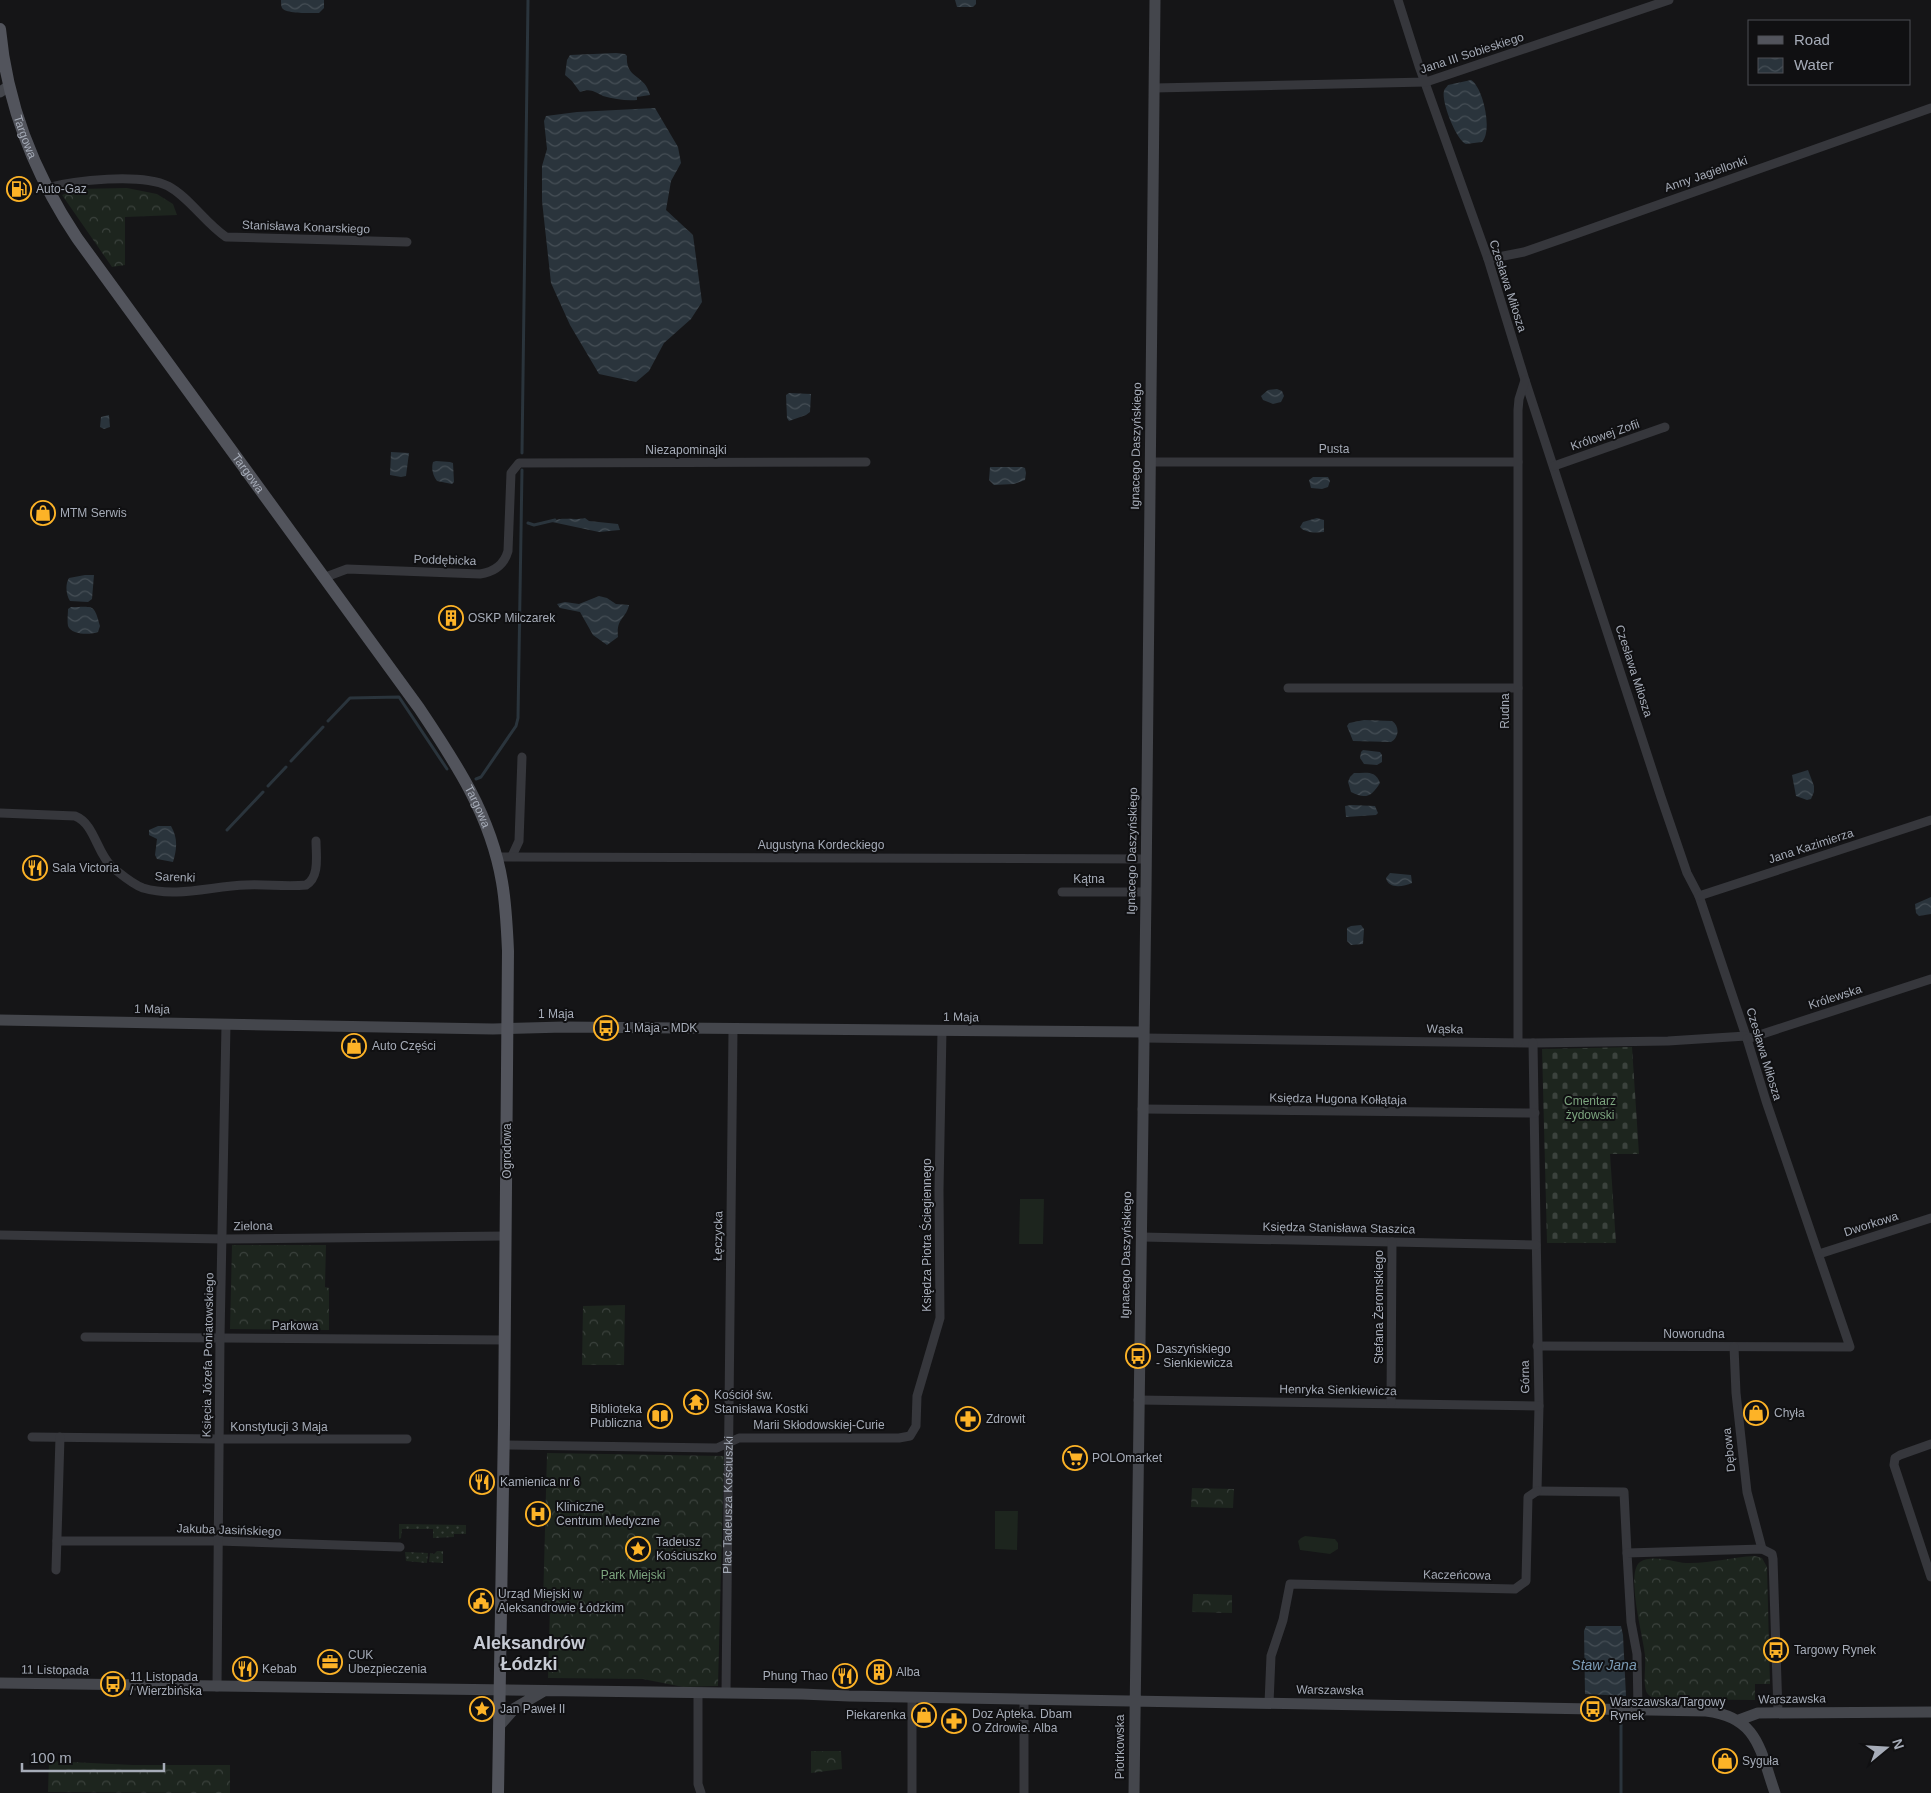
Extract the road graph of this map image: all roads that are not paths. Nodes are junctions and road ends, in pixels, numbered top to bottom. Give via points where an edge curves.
1 (1155, 0) edge
2 (1398, 0) edge
3 (1670, 0) edge
4 (0, 29) edge
5 (1426, 82) junction
6 (1154, 88) junction
7 (4, 89) edge
8 (1931, 108) edge
9 (46, 188) junction
10 (407, 242) dead end
11 (1488, 259) junction
12 (1525, 380) junction
13 (1665, 427) dead end
14 (866, 462) dead end
15 (1150, 462) junction
16 (1518, 462) junction
17 (1554, 466) junction
18 (510, 473) joint
19 (323, 578) junction
20 (1288, 688) dead end
21 (1518, 688) junction
22 (522, 757) dead end
23 (0, 813) edge
24 (1931, 820) edge
25 (316, 841) dead end
26 (512, 856) junction
27 (496, 857) junction
28 (1146, 859) junction
29 (1062, 892) dead end
30 (1146, 892) junction
31 (1699, 896) junction
32 (1931, 979) edge
33 (0, 1020) edge
34 (226, 1024) junction
35 (508, 1029) junction
36 (733, 1029) junction
37 (942, 1030) junction
38 (1143, 1035) junction
39 (1747, 1038) junction
40 (1518, 1042) junction
41 (1533, 1043) junction
42 (1142, 1109) junction
43 (1535, 1113) junction
44 (1931, 1218) edge
45 (0, 1235) edge
46 (506, 1236) junction
47 (1141, 1237) junction
48 (222, 1239) junction
49 (1392, 1242) junction
50 (1536, 1245) junction
51 (1819, 1254) junction
52 (85, 1337) dead end
53 (220, 1338) junction
54 (505, 1340) junction
55 (1537, 1346) junction
56 (1734, 1347) junction
57 (1850, 1347) joint
58 (1138, 1400) junction
59 (1391, 1403) junction
60 (1538, 1406) junction
61 (910, 1436) joint
62 (32, 1437) dead end
63 (60, 1437) junction
64 (406, 1439) dead end
65 (220, 1440) junction
66 (728, 1443) junction
67 (1931, 1444) edge
68 (504, 1446) junction
69 (1537, 1491) junction
70 (57, 1541) junction
71 (218, 1541) junction
72 (400, 1547) dead end
73 (1762, 1549) junction
74 (1627, 1553) junction
75 (56, 1570) dead end
76 (1931, 1577) edge
77 (0, 1683) edge
78 (217, 1687) junction
79 (500, 1690) junction
80 (545, 1690) junction
81 (698, 1693) junction
82 (726, 1693) junction
83 (912, 1697) junction
84 (1024, 1699) junction
85 (1134, 1701) junction
86 (1269, 1703) junction
87 (1638, 1710) junction
88 (1778, 1712) junction
89 (1931, 1712) edge
90 (1739, 1720) junction
91 (499, 1726) junction
92 (498, 1793) edge
93 (701, 1793) edge
94 (912, 1793) edge
95 (1024, 1793) edge
96 (1134, 1793) edge
97 (1775, 1793) edge

1 - 6 street, Ignacego Daszyńskiego
2 - 5 street, Czesława Miłosza
3 - 5 street, Jana III Sobieskiego
4 - 7 main road, Targowa
5 - 6 street, Jana III Sobieskiego
5 - 11 street, Czesława Miłosza
6 - 15 street, Ignacego Daszyńskiego
7 - 9 main road, Targowa
8 - 11 street, Anny Jagiellonki via 1573,236 1524,252
9 - 10 street, Stanisława Konarskiego via 82,181 151,180 169,186 212,228 226,236
9 - 19 main road, Targowa via 77,238
11 - 12 street, Czesława Miłosza
12 - 16 street, Rudna via 1518,410
12 - 17 street, Czesława Miłosza
13 - 17 street, Królowej Zofii
14 - 18 street, Niezapominajki via 530,462 516,465
15 - 16 street, Pusta
15 - 28 street, Ignacego Daszyńskiego
16 - 21 street, Rudna
17 - 31 street, Czesława Miłosza via 1661,797
18 - 19 street, Poddębicka via 508,551 498,568 480,574 347,569
19 - 27 main road, Targowa via 451,756 478,805
20 - 21 street
21 - 40 street, Rudna
22 - 26 street via 519,841
23 - 25 street, Sarenki via 81,818 103,856 117,871 143,888 165,890 306,885 313,880 315,873
24 - 31 street, Jana Kazimierza
26 - 27 street, Augustyna Kordeckiego
26 - 28 street, Augustyna Kordeckiego
27 - 35 main road, Ogrodowa via 506,923
28 - 30 street, Ignacego Daszyńskiego
29 - 30 street, Kątna
30 - 38 street, Ignacego Daszyńskiego
31 - 39 street, Czesława Miłosza
32 - 39 street, Królewska
33 - 34 street, 1 Maja
34 - 35 street, 1 Maja
34 - 48 street, Księcia Józefa Poniatowskiego
35 - 36 street, 1 Maja
35 - 46 main road, Ogrodowa
36 - 37 street, 1 Maja
36 - 66 street, Łęczycka
37 - 38 street, 1 Maja
37 - 61 street, Księdza Piotra Ściegiennego via 940,1318 917,1396 916,1426
38 - 40 street, Wąska
38 - 42 street, Ignacego Daszyńskiego
39 - 41 street, Wąska
39 - 51 street, Czesława Miłosza
40 - 41 street, Wąska
41 - 43 street
42 - 43 street, Księdza Hugona Kołłątaja
42 - 47 street, Ignacego Daszyńskiego
43 - 50 street, Górna
44 - 51 street, Dworkowa
45 - 48 street, Zielona
46 - 48 street, Zielona
46 - 54 main road, Ogrodowa
47 - 49 street, Księdza Stanisława Staszica
47 - 58 street, Ignacego Daszyńskiego
48 - 53 street, Księcia Józefa Poniatowskiego
49 - 50 street, Księdza Stanisława Staszica
49 - 59 street, Stefana Żeromskiego
50 - 55 street, Górna
51 - 57 street, Czesława Miłosza
52 - 53 street, Parkowa
53 - 54 street, Parkowa
53 - 65 street, Księcia Józefa Poniatowskiego
54 - 68 main road, Ogrodowa
55 - 56 street, Noworudna
55 - 60 street, Górna
56 - 57 street, Noworudna
56 - 73 street, Dębowa via 1747,1492
58 - 59 street, Henryka Sienkiewicza
58 - 85 street, Ignacego Daszyńskiego
59 - 60 street, Henryka Sienkiewicza
60 - 69 street, Górna
61 - 66 street, Marii Skłodowskiej-Curie via 740,1438
62 - 63 street, Konstytucji 3 Maja
63 - 65 street, Konstytucji 3 Maja
63 - 70 street
64 - 65 street, Konstytucji 3 Maja
65 - 71 street, Księcia Józefa Poniatowskiego
66 - 68 street, Plac Tadeusza Kościuszki via 717,1448 696,1449
66 - 82 street, Plac Tadeusza Kościuszki
67 - 76 street via 1900,1455 1895,1458 1894,1465
68 - 79 main road
69 - 74 street via 1624,1492
69 - 86 street, Kaczeńcowa via 1528,1498 1528,1574 1526,1581 1515,1589 1290,1584 1284,1620 1271,1656
70 - 71 street, Jakuba Jasińskiego
70 - 75 street
71 - 72 street, Jakuba Jasińskiego
71 - 78 street, Księcia Józefa Poniatowskiego
73 - 74 street
73 - 88 street via 1772,1554 1773,1559
74 - 87 street
77 - 78 street, 11 Listopada
78 - 79 street, 11 Listopada
79 - 80 street
79 - 91 main road
80 - 81 street
80 - 91 street via 515,1708
81 - 82 street
81 - 93 street via 698,1784
82 - 83 street, Warszawska
83 - 84 street, Warszawska
83 - 94 street
84 - 85 street, Warszawska
84 - 95 street
85 - 86 street, Warszawska
85 - 96 street, Piotrkowska
86 - 87 street, Warszawska
87 - 90 street, Warszawska via 1706,1711
88 - 89 street, Warszawska
88 - 90 street, Warszawska via 1758,1713
90 - 97 street via 1755,1740
91 - 92 main road

